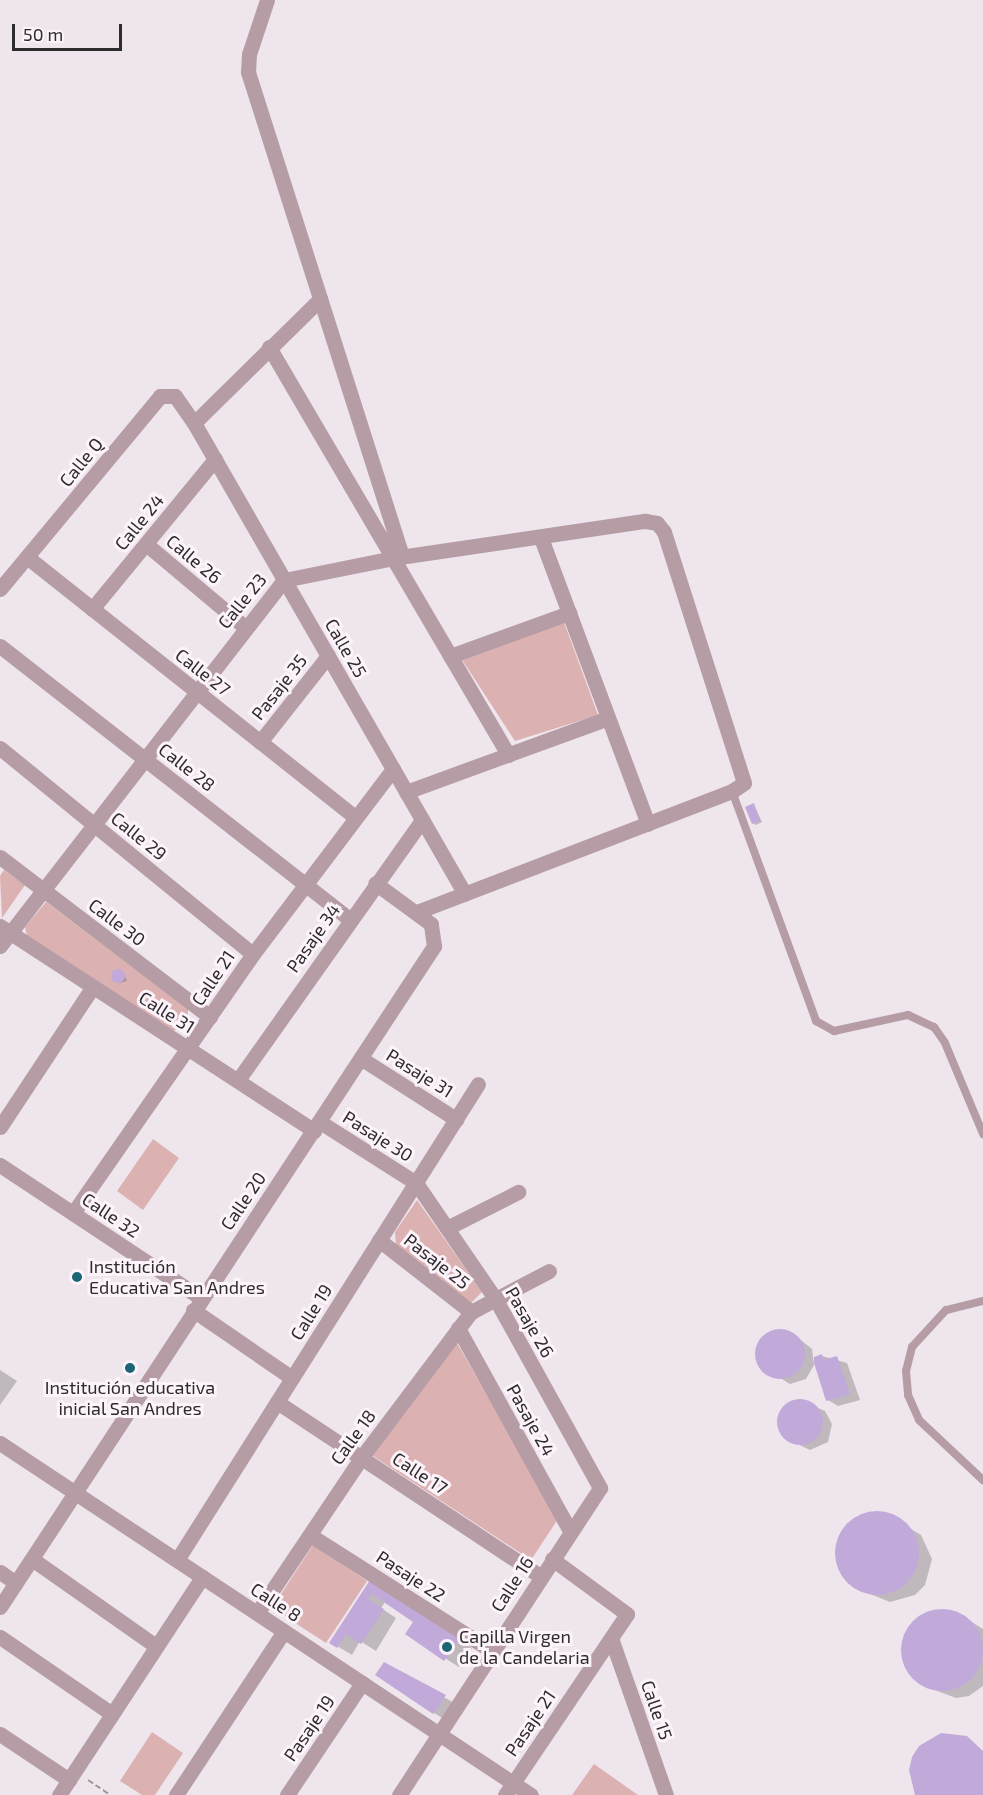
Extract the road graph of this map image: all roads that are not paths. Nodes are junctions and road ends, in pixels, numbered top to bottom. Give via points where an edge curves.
1 (267, 0) edge
2 (320, 299) junction
3 (269, 347) junction
4 (194, 423) junction
5 (215, 459) junction
6 (541, 538) junction
7 (146, 544) junction
8 (397, 557) junction
9 (27, 558) junction
10 (284, 580) junction
11 (0, 589) edge
12 (92, 609) junction
13 (570, 614) junction
14 (245, 627) junction
15 (0, 646) edge
16 (328, 656) junction
17 (450, 656) junction
18 (196, 691) junction
19 (608, 718) junction
20 (260, 742) junction
21 (0, 748) edge
22 (508, 755) junction
23 (144, 758) junction
24 (393, 769) junction
25 (732, 791) junction
26 (406, 792) junction
27 (355, 817) junction
28 (422, 820) junction
29 (92, 823) junction
30 (648, 824) junction
31 (0, 857) edge
32 (375, 883) junction
33 (305, 884) junction
34 (41, 888) junction
35 (465, 894) junction
36 (417, 912) junction
37 (350, 919) junction
38 (5, 929) edge
39 (0, 946) edge
40 (253, 954) junction
41 (92, 988) junction
42 (210, 1017) junction
43 (190, 1049) junction
44 (362, 1059) junction
45 (238, 1080) junction
46 (478, 1084) dead end
47 (456, 1119) junction
48 (0, 1127) edge
49 (317, 1127) junction
50 (983, 1134) edge
51 (0, 1165) edge
52 (416, 1183) junction
53 (518, 1192) dead end
54 (73, 1214) junction
55 (447, 1228) junction
56 (379, 1240) junction
57 (549, 1271) dead end
58 (496, 1300) junction
59 (983, 1301) edge
60 (197, 1304) junction
61 (471, 1312) junction
62 (458, 1328) junction
63 (292, 1378) junction
64 (277, 1402) junction
65 (0, 1443) edge
66 (361, 1458) junction
67 (983, 1480) edge
68 (600, 1488) joint
69 (75, 1493) junction
70 (570, 1531) junction
71 (310, 1534) junction
72 (552, 1558) junction
73 (32, 1559) junction
74 (177, 1560) junction
75 (0, 1572) edge
76 (202, 1576) junction
77 (540, 1576) junction
78 (16, 1583) junction
79 (0, 1607) edge
80 (257, 1613) junction
81 (284, 1631) junction
82 (0, 1637) edge
83 (611, 1638) junction
84 (156, 1646) junction
85 (492, 1651) junction
86 (362, 1683) junction
87 (112, 1714) junction
88 (439, 1733) junction
89 (0, 1734) edge
90 (72, 1775) junction
91 (509, 1789) edge
92 (59, 1795) edge
93 (176, 1795) edge
94 (287, 1795) edge
95 (399, 1795) edge
96 (531, 1795) edge
97 (666, 1795) edge

1 - 2 street via 249,54 248,72
2 - 3 street
2 - 8 street
3 - 4 street
3 - 8 street
4 - 5 street, Calle 25
4 - 9 street, Calle Q via 175,396 160,396
5 - 7 street, Calle 24
5 - 10 street, Calle 25
6 - 8 street, Calle 23
6 - 13 street
6 - 25 street, Calle 23 via 657,523 664,532 742,768 744,783
7 - 12 street, Calle 24
7 - 14 street, Calle 26
8 - 10 street, Calle 23
8 - 17 street
9 - 11 street, Calle Q
9 - 12 street, Calle 27
10 - 14 street, Calle 23
10 - 16 street, Calle 25
12 - 18 street, Calle 27
13 - 17 street
13 - 19 street
14 - 18 street, Calle 23
15 - 23 street, Calle 28
16 - 20 street, Pasaje 35
16 - 24 street, Calle 25
17 - 22 street
18 - 20 street, Calle 27
18 - 23 street, Calle 23
19 - 22 street
19 - 30 street
20 - 27 street, Calle 27
21 - 29 street, Calle 29
22 - 26 street
23 - 29 street, Calle 23
23 - 33 street, Calle 28
24 - 26 street, Calle 25
24 - 27 street, Calle 21
25 - 30 street
25 - 50 lane via 816,1021 834,1031 908,1015 934,1027 945,1042
26 - 28 street, Calle 25
27 - 33 street, Calle 21
28 - 32 street, Pasaje 34
28 - 35 street, Calle 25
29 - 34 street, Calle 23
29 - 40 street, Calle 29
30 - 35 street
31 - 34 street, Calle 30
32 - 36 street
32 - 37 street, Pasaje 34
33 - 37 street, Calle 28
33 - 40 street, Calle 21
34 - 38 street, Calle 23
34 - 42 street, Calle 30
35 - 36 street
36 - 44 street, Calle 20 via 431,924 434,946
37 - 45 street, Pasaje 34
38 - 39 street, Calle 23
38 - 41 street, Calle 31
40 - 42 street, Calle 21
41 - 43 street, Calle 31
41 - 48 street
42 - 43 street, Calle 21
43 - 45 street, Calle 31
43 - 54 street, Calle 21
44 - 47 street, Pasaje 31
44 - 49 street, Calle 20
45 - 49 street, Calle 31
46 - 47 street, Calle 19
47 - 52 street, Calle 19
49 - 52 street, Pasaje 30
49 - 60 street, Calle 20
51 - 54 street, Calle 32
52 - 55 street, Pasaje 26
52 - 56 street, Calle 19
53 - 55 street
54 - 60 street, Calle 32
55 - 58 street, Pasaje 26
56 - 61 street, Pasaje 25
56 - 63 street, Calle 19
57 - 58 street, Calle 18
58 - 61 street, Calle 18
58 - 68 street, Pasaje 26
59 - 67 lane via 939,1315 912,1347 906,1371 908,1395 919,1420
60 - 63 street, Calle 32
60 - 69 street, Calle 20
61 - 62 street, Calle 18
62 - 66 street, Calle 18
62 - 70 street, Pasaje 24
63 - 64 street, Calle 19
64 - 66 street, Calle 17
64 - 74 street, Calle 19
65 - 69 street, Calle 8
66 - 71 street, Calle 18
66 - 77 street, Calle 17
68 - 70 street, Calle 16
69 - 73 street, Calle 20
69 - 74 street, Calle 8
70 - 72 street, Calle 16
71 - 80 street, Calle 18
71 - 85 street, Pasaje 22
72 - 77 street, Calle 16
72 - 83 street, Pasaje 21 via 627,1614
73 - 78 street, Calle 20
73 - 84 street
74 - 76 street, Calle 8
75 - 78 street
76 - 80 street, Calle 8
76 - 84 street
77 - 85 street, Calle 16
78 - 79 street, Calle 20
80 - 81 street, Calle 8
81 - 86 street, Calle 8
81 - 93 street
82 - 87 street
83 - 91 street, Pasaje 21
83 - 97 street, Calle 15
84 - 87 street
85 - 88 street, Calle 16
86 - 88 street, Calle 8
86 - 94 street, Pasaje 19
87 - 90 street
88 - 91 street, Calle 8
88 - 95 street, Calle 16
89 - 90 street
90 - 92 street
91 - 96 street, Calle 8

